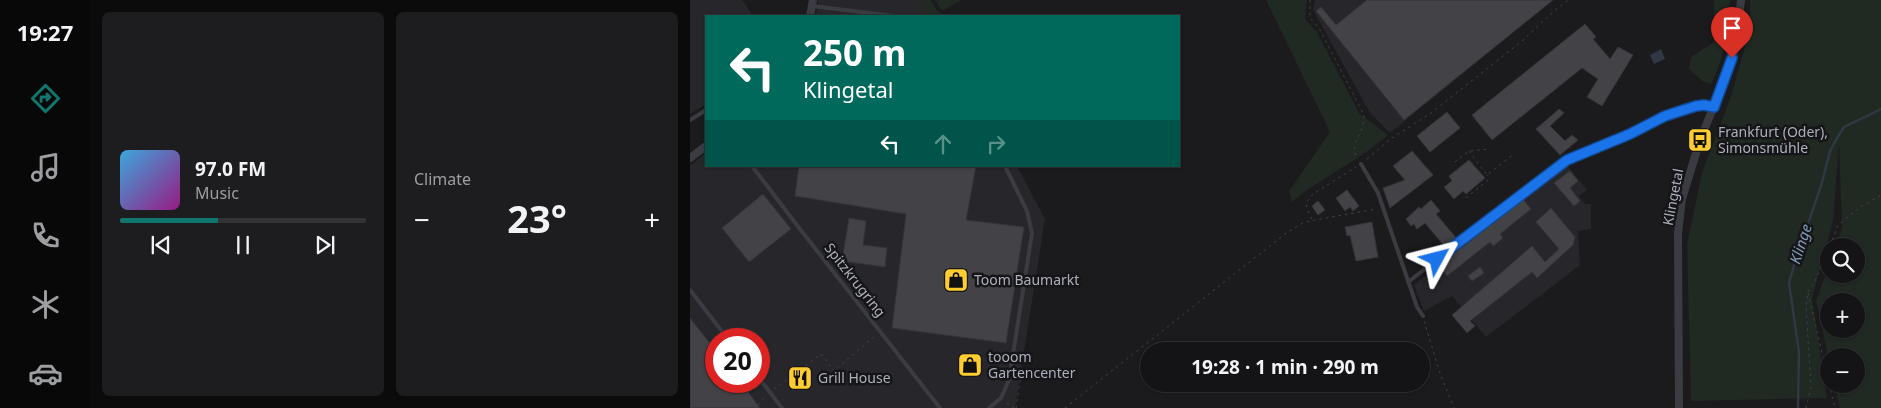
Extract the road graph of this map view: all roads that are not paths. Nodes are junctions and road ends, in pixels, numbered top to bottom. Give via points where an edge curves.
1 (1741, 0) edge
2 (812, 3) edge
3 (888, 15) edge
4 (1714, 107) junction
5 (705, 111) edge
6 (690, 120) edge
7 (705, 147) edge
8 (690, 158) edge
9 (1361, 164) road end
10 (753, 167) edge
11 (1005, 167) edge
12 (1408, 282) junction
13 (690, 290) edge
14 (1422, 316) road end
15 (720, 328) edge
16 (770, 392) edge
17 (782, 408) edge
18 (940, 408) edge
19 (989, 408) edge
20 (1679, 408) edge

1 - 4 street, Klingetal via 1736,45
2 - 3 lane
4 - 12 lane via 1696,106 1665,116 1567,160
4 - 20 street, Klingetal via 1682,199 1679,225
5 - 6 lane
7 - 8 street
9 - 12 lane via 1378,193
10 - 18 lane, Spitzkrugring
11 - 19 lane via 1026,211 1032,233 1009,380 1001,398
12 - 14 lane
13 - 15 lane
16 - 17 lane

